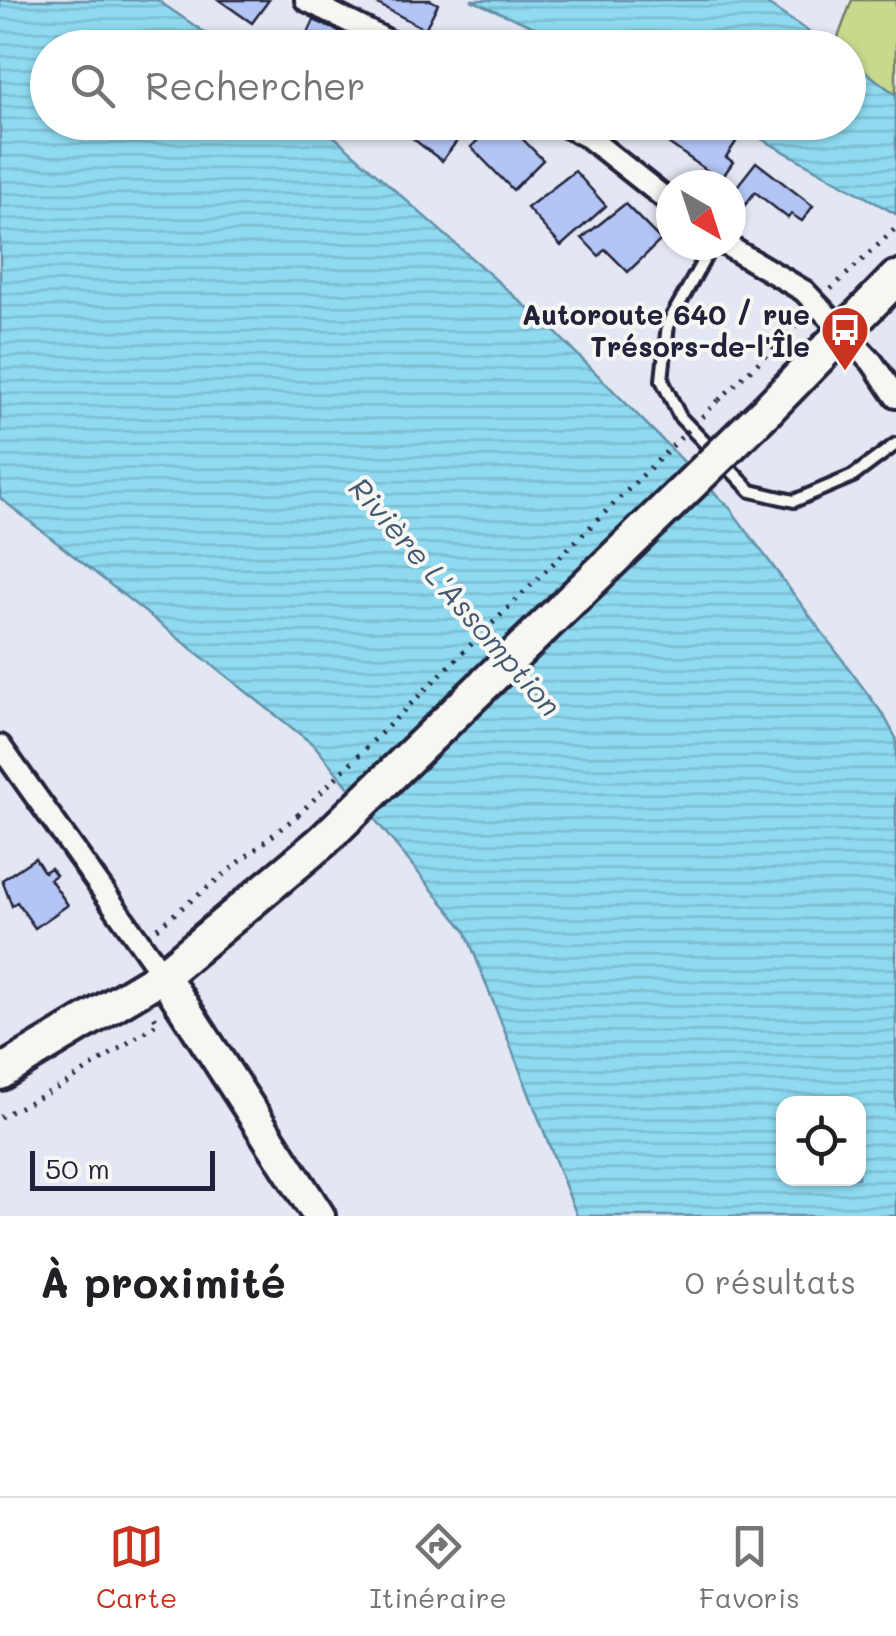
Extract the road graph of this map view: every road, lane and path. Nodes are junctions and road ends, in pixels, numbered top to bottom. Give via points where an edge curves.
1 (306, 0) edge
2 (366, 30) edge
3 (592, 140) edge
4 (656, 192) edge
5 (896, 228) edge
6 (746, 257) edge
7 (704, 260) edge
8 (896, 278) edge
9 (832, 288) dead end
10 (796, 326) dead end
11 (841, 332) junction
12 (896, 396) edge
13 (896, 444) edge
14 (0, 746) edge
15 (160, 928) dead end
16 (163, 974) junction
17 (158, 1023) dead end
18 (0, 1073) edge
19 (0, 1117) edge
20 (318, 1216) edge

1 - 2 street
3 - 4 street
5 - 9 path
6 - 11 street via 804,291
7 - 13 lane via 668,324 662,380 680,418 751,490 794,502 852,476
8 - 11 main road
10 - 15 path, bridge via 298,815
11 - 12 street
11 - 16 main road, bridge via 323,841
14 - 16 street
16 - 18 main road
16 - 20 street
17 - 19 path via 67,1084

